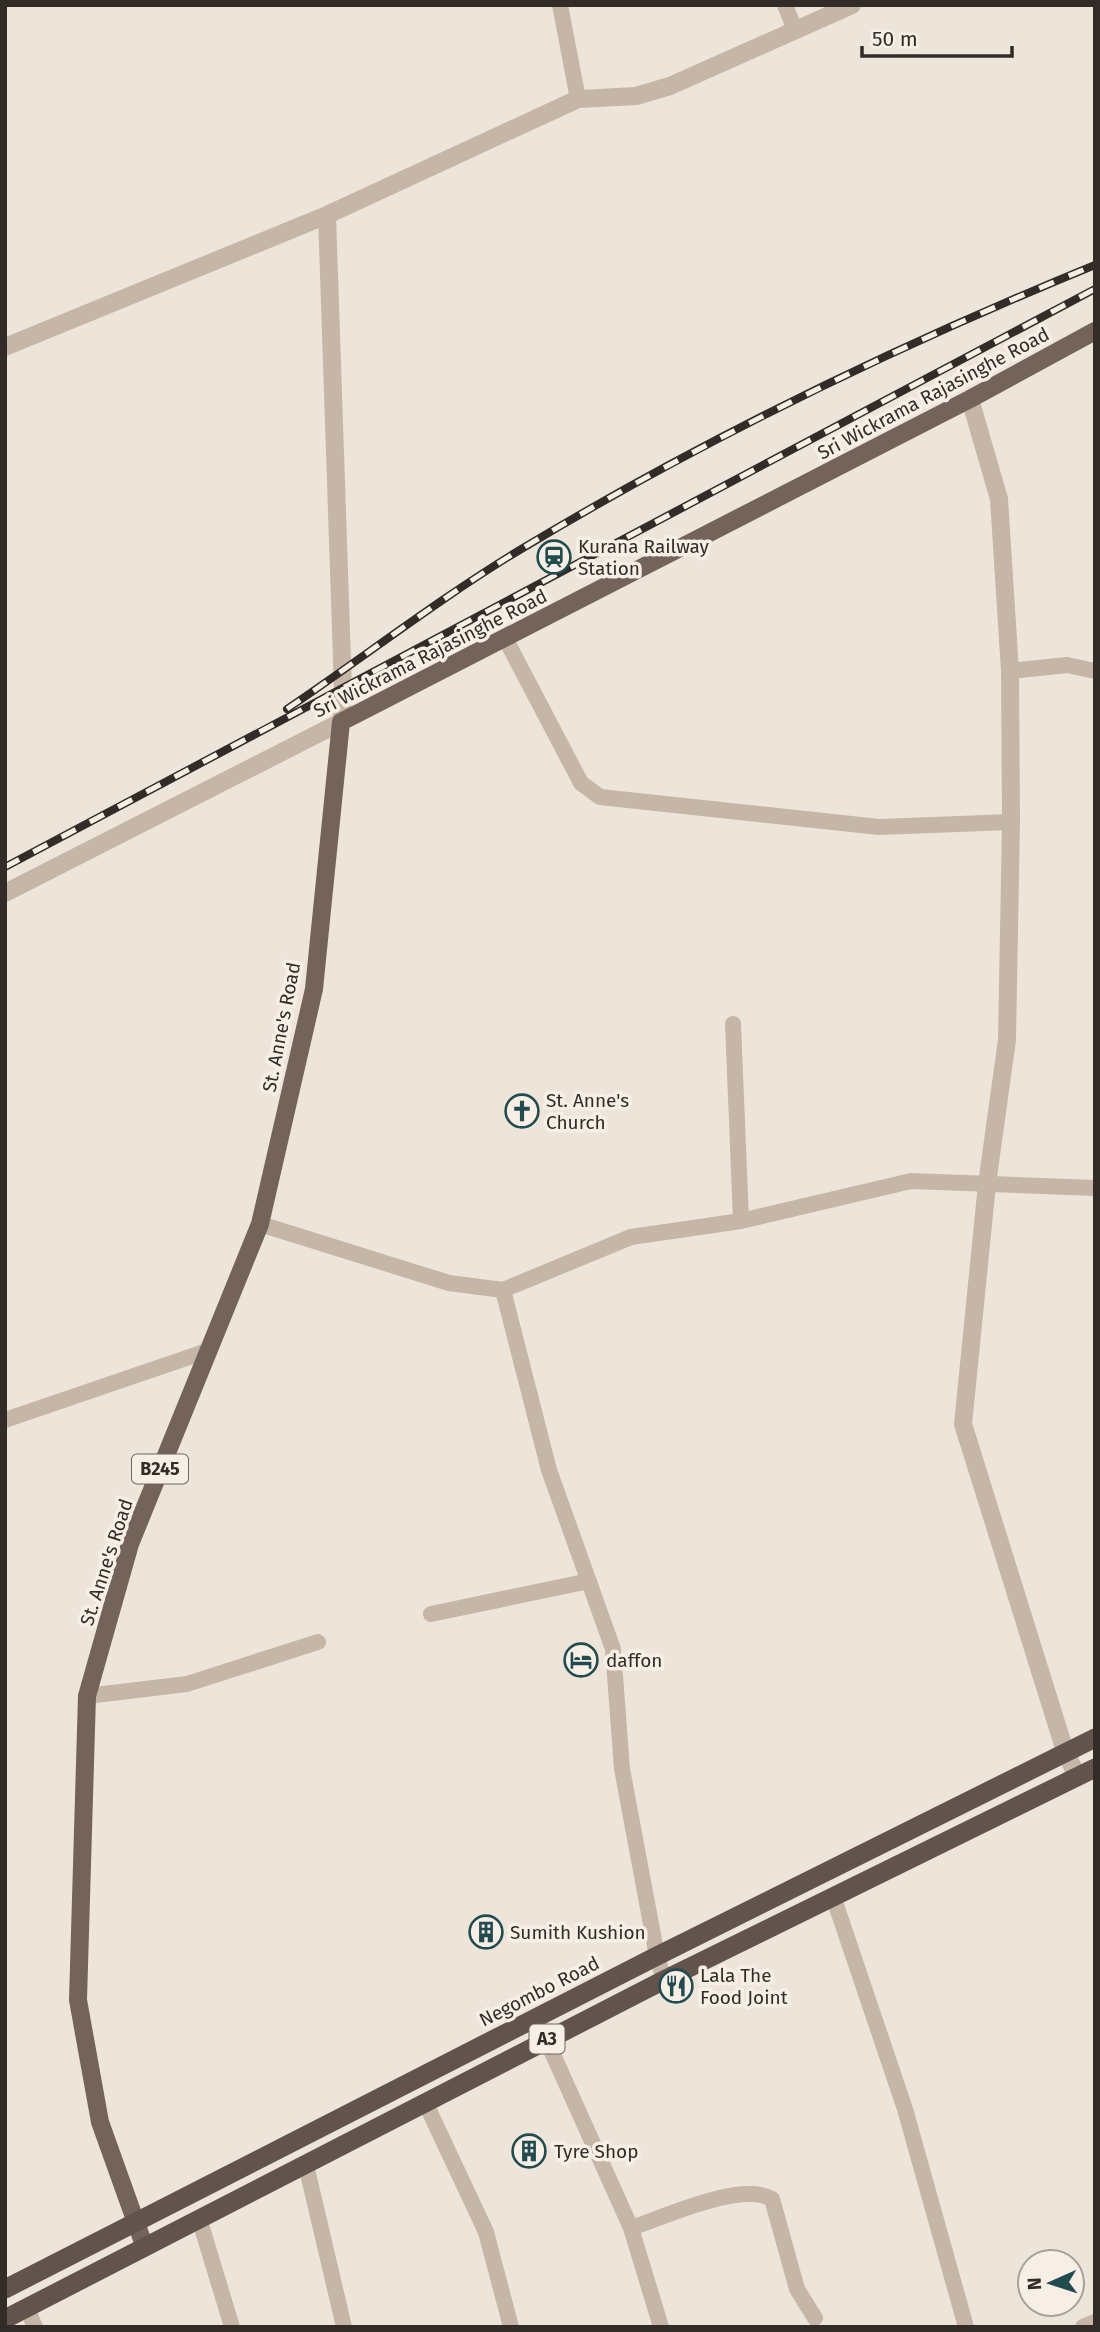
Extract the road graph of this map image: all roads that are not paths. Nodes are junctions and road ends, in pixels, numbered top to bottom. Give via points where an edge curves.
1 (560, 5) edge
2 (785, 5) edge
3 (852, 5) edge
4 (794, 30) junction
5 (578, 99) junction
6 (327, 215) junction
7 (1095, 331) edge
8 (5, 347) edge
9 (970, 398) junction
10 (505, 638) junction
11 (1010, 671) junction
12 (1095, 671) edge
13 (341, 722) junction
14 (1011, 822) junction
15 (5, 893) edge
16 (733, 1024) dead end
17 (987, 1184) junction
18 (1095, 1188) edge
19 (741, 1221) junction
20 (260, 1224) junction
21 (503, 1290) junction
22 (207, 1351) junction
23 (5, 1420) edge
24 (589, 1581) junction
25 (432, 1614) dead end
26 (318, 1642) dead end
27 (87, 1696) junction
28 (1095, 1738) edge
29 (1065, 1751) junction
30 (1086, 1772) edge
31 (833, 1896) junction
32 (657, 1956) junction
33 (664, 1980) junction
34 (546, 2039) junction
35 (425, 2102) junction
36 (306, 2165) junction
37 (199, 2218) junction
38 (135, 2223) junction
39 (631, 2228) junction
40 (144, 2245) junction
41 (5, 2289) edge
42 (27, 2308) junction
43 (815, 2318) dead end
44 (5, 2319) edge
45 (1095, 2322) edge
46 (35, 2327) edge
47 (232, 2327) edge
48 (344, 2327) edge
49 (510, 2327) edge
50 (661, 2327) edge
51 (966, 2327) edge
52 (1083, 2327) edge

1 - 5 street
2 - 4 street
3 - 4 street
4 - 5 street via 670,86 636,96
5 - 6 street
6 - 8 street
6 - 13 street via 344,690
7 - 9 main road, Sri Wickrama Rajasinghe Road
9 - 10 main road, Sri Wickrama Rajasinghe Road
9 - 11 street via 999,499
10 - 13 main road, Sri Wickrama Rajasinghe Road
10 - 14 street via 581,783 600,797 879,827
11 - 12 street via 1067,665
11 - 14 street
13 - 15 street, Sri Wickrama Rajasinghe Road
13 - 20 main road, St. Anne's Road / B245 via 314,989
14 - 17 street via 1007,1040
16 - 19 street
17 - 18 street
17 - 19 street via 911,1181
17 - 29 street via 963,1424
19 - 21 street via 631,1237
20 - 21 street via 449,1283
20 - 22 main road, St. Anne's Road / B245
21 - 24 street via 549,1470
22 - 23 street
22 - 27 main road, St. Anne's Road / B245 via 130,1544
24 - 25 street
24 - 32 street via 613,1649 622,1769
26 - 27 street via 187,1684
27 - 38 main road, St. Anne's Road / B245 via 78,2000 100,2122
28 - 29 highway, Negombo Road / A3
29 - 30 street
29 - 32 highway, Negombo Road / A3
30 - 31 highway, A3
31 - 33 highway, A3
31 - 51 street via 905,2109
32 - 33 street
32 - 38 highway, Negombo Road / A3
33 - 34 highway, A3
34 - 35 highway, A3
34 - 39 street
35 - 36 highway, A3
35 - 49 street via 486,2232
36 - 37 highway, A3
36 - 48 street
37 - 40 highway, A3
37 - 47 street
38 - 40 main road, St. Anne's Road
38 - 41 highway, Negombo Road / A3
39 - 43 street via 730,2196 763,2194 772,2199 797,2289
39 - 50 street
40 - 42 highway, A3
42 - 44 highway, A3
42 - 46 street
45 - 52 street

